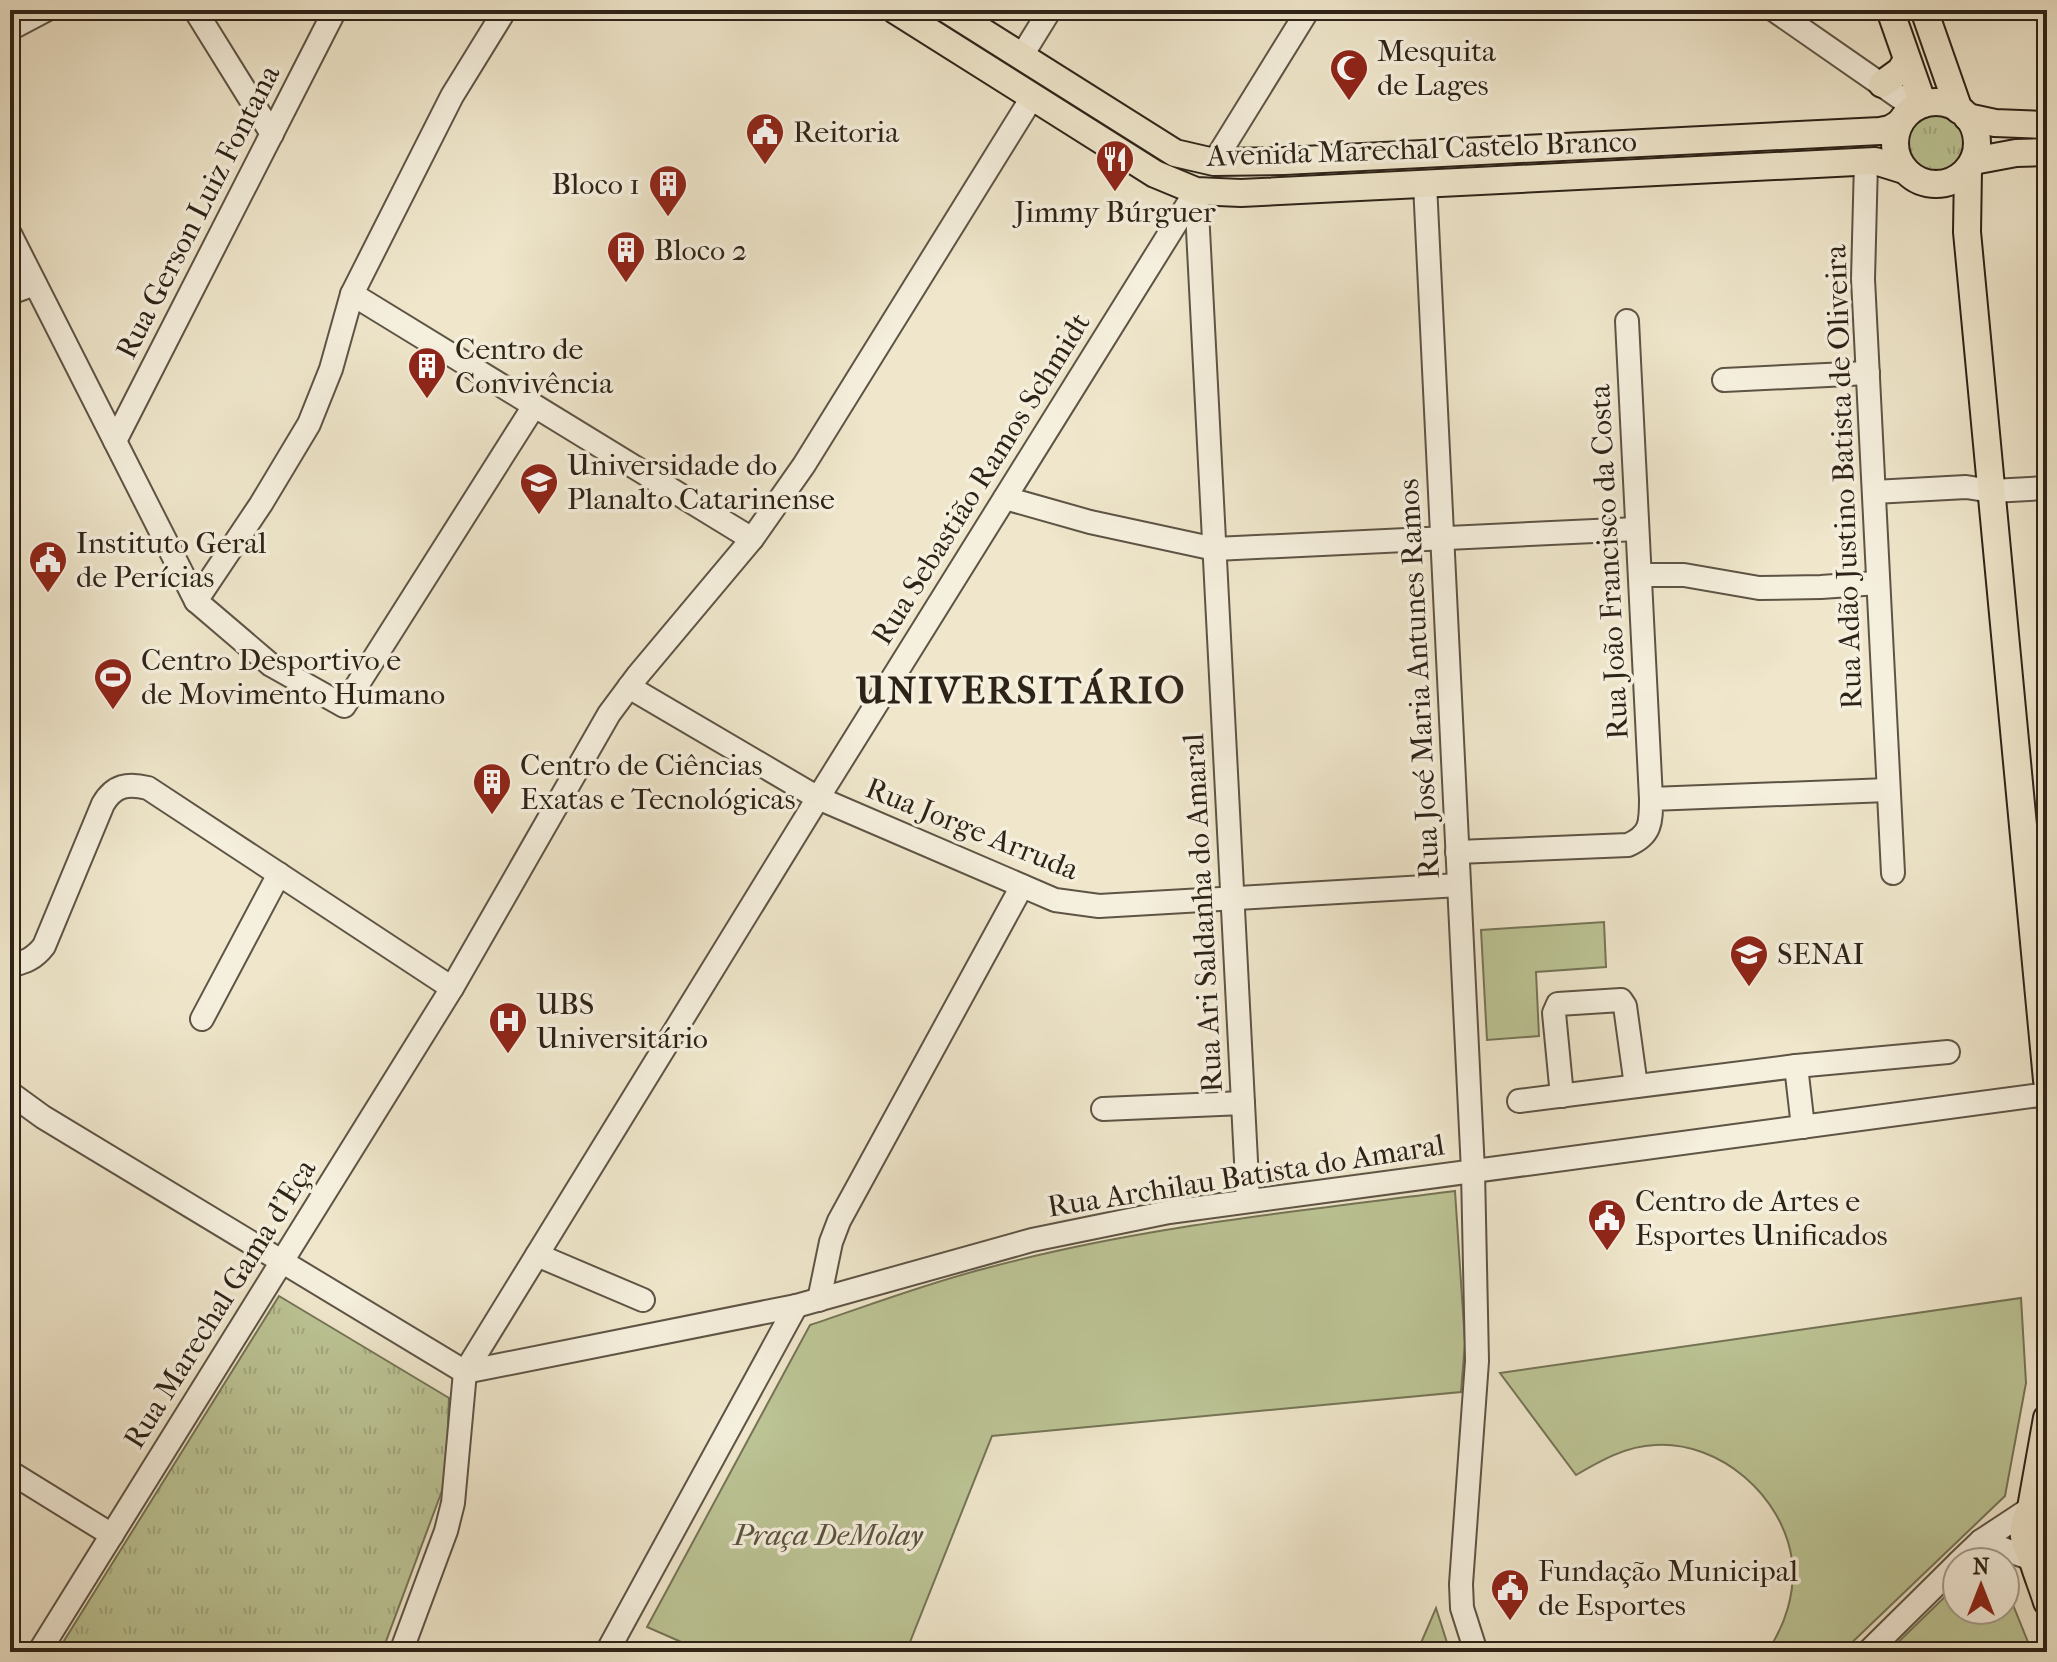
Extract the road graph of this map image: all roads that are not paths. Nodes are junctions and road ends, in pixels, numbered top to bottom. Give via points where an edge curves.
1 (46, 10) edge
2 (195, 10) edge
3 (335, 10) edge
4 (505, 10) edge
5 (895, 10) edge
6 (948, 10) edge
7 (1050, 10) edge
8 (1308, 10) edge
9 (1774, 10) edge
10 (1890, 10) edge
11 (1924, 10) edge
12 (10, 29) edge
13 (1021, 57) junction
14 (1907, 60) junction
15 (1882, 84) junction
16 (1033, 96) junction
17 (1913, 112) junction
18 (1963, 113) junction
19 (2047, 125) edge
20 (272, 134) junction
21 (2047, 152) edge
22 (1284, 161) junction
23 (1214, 162) junction
24 (1866, 162) junction
25 (1970, 165) junction
26 (1904, 170) junction
27 (1425, 184) junction
28 (1935, 185) junction
29 (1196, 191) junction
30 (1967, 232) junction
31 (10, 234) edge
32 (35, 284) junction
33 (10, 293) edge
34 (352, 294) junction
35 (1627, 321) dead end
36 (1868, 373) junction
37 (1724, 380) dead end
38 (534, 406) junction
39 (115, 441) junction
40 (2047, 488) edge
41 (1992, 491) junction
42 (1874, 492) junction
43 (1005, 498) junction
44 (1637, 529) junction
45 (1442, 538) junction
46 (752, 539) junction
47 (1215, 549) junction
48 (1640, 575) junction
49 (1878, 583) junction
50 (196, 601) junction
51 (629, 687) junction
52 (1888, 790) junction
53 (818, 798) junction
54 (1651, 799) junction
55 (2036, 843) edge
56 (1457, 852) junction
57 (1893, 873) dead end
58 (279, 874) junction
59 (1459, 885) junction
60 (1022, 886) junction
61 (1233, 899) junction
62 (10, 966) edge
63 (452, 988) junction
64 (202, 1019) dead end
65 (1948, 1052) dead end
66 (1796, 1066) junction
67 (2047, 1080) edge
68 (1636, 1086) junction
69 (10, 1093) edge
70 (2047, 1094) edge
71 (1562, 1096) junction
72 (1519, 1101) dead end
73 (1243, 1103) junction
74 (1103, 1109) dead end
75 (1803, 1127) junction
76 (1473, 1171) junction
77 (1248, 1200) junction
78 (537, 1255) junction
79 (282, 1261) junction
80 (643, 1300) dead end
81 (819, 1300) junction
82 (796, 1306) junction
83 (465, 1372) junction
84 (2047, 1418) edge
85 (10, 1472) edge
86 (2039, 1502) edge
87 (112, 1535) junction
88 (1981, 1541) junction
89 (1976, 1546) edge
90 (2040, 1565) edge
91 (1941, 1580) edge
92 (2047, 1602) edge
93 (39, 1652) edge
94 (401, 1652) edge
95 (607, 1652) edge
96 (1476, 1652) edge
97 (1868, 1652) edge

1 - 12 street
2 - 20 street
3 - 20 street, Rua Gerson Luiz Fontana
4 - 34 street via 452,96
5 - 16 main road, Avenida Marechal Castelo Branco
6 - 13 main road, Avenida Marechal Castelo Branco
7 - 13 street
8 - 23 street
9 - 15 street
10 - 14 main road
11 - 18 main road
13 - 23 main road, Avenida Marechal Castelo Branco via 1175,153
14 - 15 main road
14 - 17 main road
15 - 17 street
16 - 29 main road, Avenida Marechal Castelo Branco via 1155,174
16 - 46 street, Rua Marechal Gama d'Eça via 804,465
17 - 18 main road via 1948,104
17 - 22 main road, Avenida Marechal Castelo Branco via 1880,131
17 - 26 main road via 1895,147
18 - 19 main road
18 - 25 main road via 1977,138
20 - 39 street, Rua Gerson Luiz Fontana
21 - 25 main road via 2016,153
22 - 23 main road, Avenida Marechal Castelo Branco
22 - 29 main road
24 - 26 main road, Avenida Marechal Castelo Branco
24 - 27 main road, Avenida Marechal Castelo Branco
24 - 36 street, Rua Adão Justino Batista de Oliveira
25 - 28 main road via 1959,178
25 - 30 main road
26 - 28 main road
27 - 29 main road, Avenida Marechal Castelo Branco
27 - 45 street, Rua José Maria Antunes Ramos
28 - 30 main road via 1958,211
29 - 43 street, Rua Sebastião Ramos Schmidt
29 - 47 street, Rua Ari Saldanha do Amaral
30 - 41 main road
31 - 32 street
32 - 33 street
32 - 39 street
34 - 38 street
34 - 50 street via 309,424
35 - 44 street, Rua João Francisco da Costa
36 - 37 street
36 - 42 street, Rua Adão Justino Batista de Oliveira
38 - 46 street
38 - 50 street via 344,706 271,665
39 - 50 street
40 - 41 street
41 - 42 street via 1966,487
41 - 55 main road
42 - 49 street, Rua Adão Justino Batista de Oliveira
43 - 47 street
43 - 53 street, Rua Sebastião Ramos Schmidt
44 - 45 street
44 - 48 street, Rua João Francisco da Costa
45 - 47 street
45 - 56 street, Rua José Maria Antunes Ramos
46 - 51 street, Rua Marechal Gama d'Eça
47 - 61 street, Rua Ari Saldanha do Amaral
48 - 49 street via 1684,575 1759,588
48 - 54 street, Rua João Francisco da Costa
49 - 52 street, Rua Adão Justino Batista de Oliveira
51 - 53 street, Rua Jorge Arruda
51 - 63 street, Rua Marechal Gama d'Eça
52 - 54 street
52 - 57 street, Rua Adão Justino Batista de Oliveira
53 - 60 street, Rua Jorge Arruda
53 - 78 street, Rua Sebastião Ramos Schmidt
54 - 56 street via 1648,829 1628,845
55 - 67 main road
56 - 59 street, Rua José Maria Antunes Ramos
58 - 62 street via 148,788 120,786 103,804 44,946 28,961
58 - 63 street
58 - 64 street
59 - 61 street, Rua Jorge Arruda
59 - 76 street, Rua José Maria Antunes Ramos
60 - 61 street, Rua Jorge Arruda via 1088,906
60 - 81 street via 839,1221
61 - 73 street, Rua Ari Saldanha do Amaral
63 - 79 street, Rua Marechal Gama d'Eça
65 - 66 street
66 - 68 street
66 - 75 street
68 - 71 street
68 - 71 street via 1621,1000 1558,1004 1554,1013
69 - 79 street
70 - 75 street, Rua Archilau Batista do Amaral
71 - 72 street
73 - 74 street
73 - 77 street, Rua Ari Saldanha do Amaral
75 - 76 street, Rua Archilau Batista do Amaral
76 - 77 street, Rua Archilau Batista do Amaral
76 - 96 street, Rua José Maria Antunes Ramos via 1477,1361 1461,1584 1462,1608
77 - 81 street, Rua Archilau Batista do Amaral via 1046,1237
78 - 80 street
78 - 83 street, Rua Sebastião Ramos Schmidt
79 - 83 street
79 - 87 street, Rua Marechal Gama d'Eça
81 - 82 street, Rua Archilau Batista do Amaral
82 - 83 street, Rua Archilau Batista do Amaral
82 - 95 street
83 - 94 street via 453,1503
84 - 86 main road
85 - 87 street
86 - 88 street
86 - 90 main road via 2024,1521 2022,1534 2025,1548
87 - 93 street, Rua Marechal Gama d'Eça
88 - 89 street
88 - 90 street
90 - 92 main road
91 - 97 street

